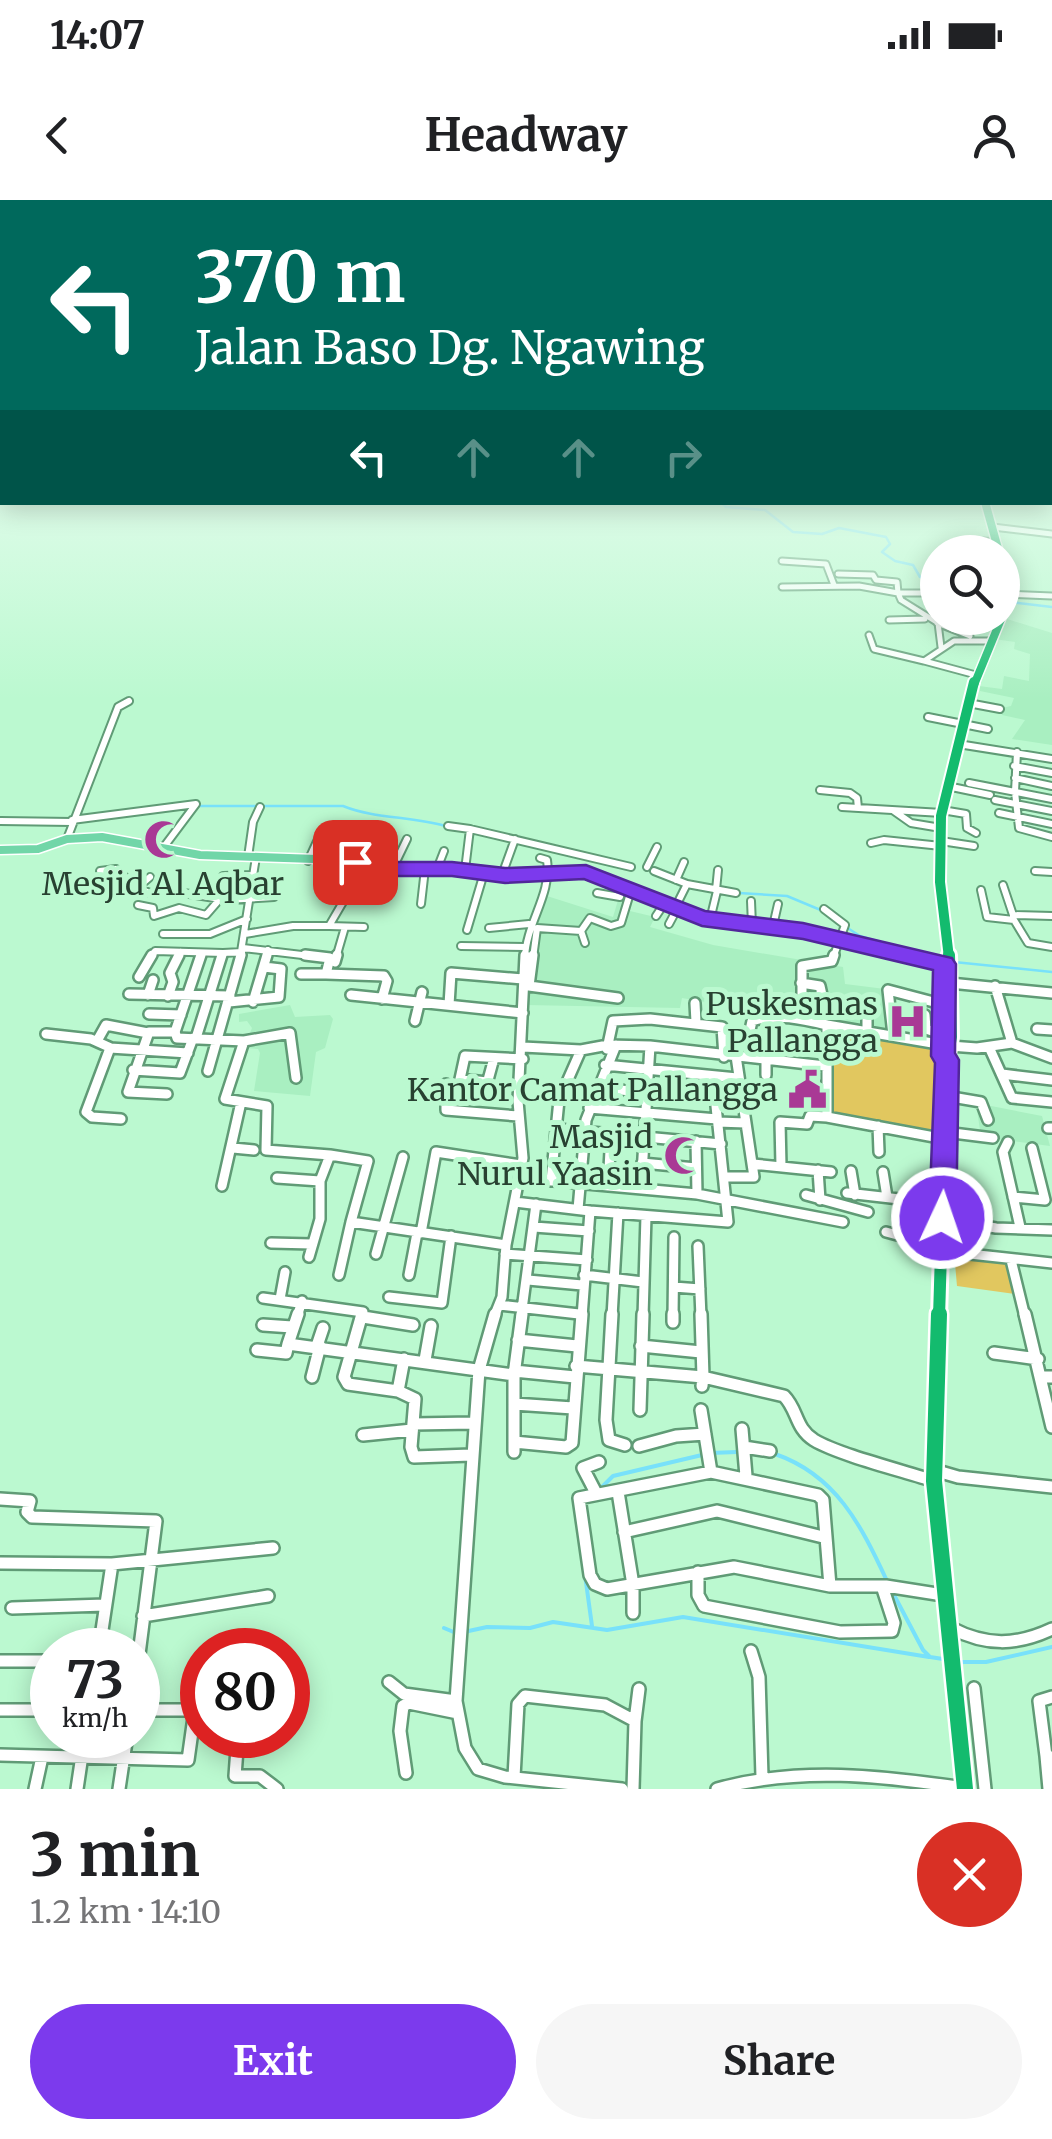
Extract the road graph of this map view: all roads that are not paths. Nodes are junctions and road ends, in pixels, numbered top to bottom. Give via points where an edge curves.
1 (782, 561) dead end
2 (802, 562) junction
3 (838, 574) dead end
4 (806, 576) dead end
5 (834, 585) junction
6 (782, 587) dead end
7 (898, 593) junction
8 (920, 593) edge
9 (1052, 596) edge
10 (1020, 599) edge
11 (920, 614) edge
12 (920, 619) edge
13 (890, 620) dead end
14 (869, 635) dead end
15 (939, 635) edge
16 (992, 635) edge
17 (970, 636) joint
18 (990, 641) junction
19 (941, 647) junction
20 (924, 661) junction
21 (976, 675) junction
22 (129, 701) dead end
23 (968, 703) junction
24 (1000, 709) dead end
25 (928, 718) dead end
26 (964, 725) junction
27 (988, 730) dead end
28 (958, 744) junction
29 (1017, 752) junction
30 (1052, 759) edge
31 (1014, 766) junction
32 (1052, 772) edge
33 (1014, 778) junction
34 (969, 783) dead end
35 (947, 786) junction
36 (1052, 786) edge
37 (820, 790) dead end
38 (1014, 792) junction
39 (1052, 799) edge
40 (1016, 804) junction
41 (260, 806) dead end
42 (858, 806) junction
43 (842, 807) dead end
44 (894, 811) junction
45 (1052, 811) edge
46 (942, 812) junction
47 (999, 813) dead end
48 (1018, 818) junction
49 (0, 821) edge
50 (72, 821) junction
51 (1052, 824) edge
52 (448, 826) dead end
53 (941, 828) junction
54 (469, 830) junction
55 (976, 833) dead end
56 (319, 837) dead end
57 (1052, 837) edge
58 (67, 839) junction
59 (407, 840) dead end
60 (515, 840) junction
61 (871, 843) dead end
62 (940, 843) junction
63 (974, 846) dead end
64 (656, 847) dead end
65 (163, 848) junction
66 (0, 850) edge
67 (444, 851) dead end
68 (252, 857) junction
69 (308, 861) junction
70 (355, 862) junction
71 (684, 862) dead end
72 (631, 867) dead end
73 (393, 868) junction
74 (437, 869) junction
75 (426, 870) junction
76 (465, 870) junction
77 (718, 870) dead end
78 (100, 871) dead end
79 (1035, 871) dead end
80 (550, 872) junction
81 (1052, 872) edge
82 (484, 873) junction
83 (530, 874) junction
84 (252, 875) junction
85 (502, 875) junction
86 (222, 876) dead end
87 (150, 878) dead end
88 (676, 880) junction
89 (687, 884) junction
90 (1004, 885) dead end
91 (137, 888) junction
92 (627, 890) junction
93 (716, 890) junction
94 (981, 890) dead end
95 (736, 892) dead end
96 (597, 893) dead end
97 (274, 897) dead end
98 (219, 900) junction
99 (249, 900) junction
100 (751, 901) dead end
101 (422, 904) dead end
102 (664, 904) junction
103 (778, 904) dead end
104 (138, 905) dead end
105 (676, 909) junction
106 (824, 909) dead end
107 (656, 916) dead end
108 (1052, 916) edge
109 (1013, 917) junction
110 (247, 919) junction
111 (529, 924) junction
112 (669, 924) dead end
113 (715, 924) junction
114 (752, 925) junction
115 (329, 926) junction
116 (345, 926) junction
117 (773, 926) junction
118 (364, 928) dead end
119 (490, 928) dead end
120 (467, 930) dead end
121 (581, 931) junction
122 (163, 934) dead end
123 (245, 934) junction
124 (838, 940) junction
125 (585, 944) dead end
126 (461, 946) dead end
127 (1052, 947) edge
128 (525, 948) junction
129 (243, 950) junction
130 (268, 950) junction
131 (181, 952) junction
132 (202, 953) junction
133 (223, 953) junction
134 (947, 961) junction
135 (335, 962) dead end
136 (264, 967) junction
137 (301, 974) dead end
138 (326, 974) junction
139 (139, 977) dead end
140 (523, 979) junction
141 (153, 980) dead end
142 (950, 983) junction
143 (801, 984) junction
144 (995, 986) junction
145 (422, 992) dead end
146 (130, 994) dead end
147 (1052, 994) edge
148 (148, 995) junction
149 (352, 995) dead end
150 (168, 996) junction
151 (188, 996) junction
152 (209, 996) junction
153 (618, 998) dead end
154 (229, 999) junction
155 (382, 999) junction
156 (253, 1002) junction
157 (696, 1003) dead end
158 (419, 1004) junction
159 (801, 1004) junction
160 (449, 1005) junction
161 (945, 1005) junction
162 (868, 1012) dead end
163 (149, 1014) dead end
164 (523, 1014) junction
165 (181, 1015) junction
166 (926, 1015) dead end
167 (802, 1019) junction
168 (414, 1021) dead end
169 (696, 1022) junction
170 (827, 1025) junction
171 (1037, 1030) dead end
172 (1052, 1030) edge
173 (867, 1031) junction
174 (148, 1032) junction
175 (175, 1032) junction
176 (46, 1034) dead end
177 (893, 1035) junction
178 (195, 1038) junction
179 (748, 1039) dead end
180 (218, 1040) junction
181 (244, 1040) junction
182 (96, 1041) junction
183 (1012, 1043) junction
184 (946, 1046) junction
185 (609, 1047) junction
186 (988, 1047) junction
187 (111, 1048) junction
188 (649, 1048) junction
189 (581, 1050) junction
190 (141, 1051) junction
191 (523, 1053) junction
192 (188, 1054) junction
193 (1051, 1055) edge
194 (730, 1057) junction
195 (494, 1058) junction
196 (605, 1064) junction
197 (766, 1064) junction
198 (799, 1066) junction
199 (825, 1068) junction
200 (133, 1070) junction
201 (648, 1070) junction
202 (208, 1072) dead end
203 (1002, 1074) junction
204 (766, 1075) dead end
205 (712, 1077) junction
206 (296, 1078) dead end
207 (737, 1078) junction
208 (1052, 1080) edge
209 (446, 1084) dead end
210 (596, 1088) junction
211 (646, 1093) junction
212 (167, 1094) dead end
213 (946, 1096) junction
214 (715, 1098) junction
215 (241, 1102) junction
216 (1052, 1102) edge
217 (589, 1108) junction
218 (645, 1115) junction
219 (518, 1116) junction
220 (827, 1117) junction
221 (121, 1118) dead end
222 (718, 1120) junction
223 (988, 1120) dead end
224 (745, 1123) junction
225 (878, 1126) junction
226 (558, 1129) junction
227 (583, 1131) junction
228 (611, 1133) junction
229 (945, 1135) junction
230 (644, 1136) junction
231 (994, 1138) dead end
232 (696, 1141) junction
233 (1008, 1142) dead end
234 (721, 1144) junction
235 (233, 1148) junction
236 (1032, 1148) dead end
237 (254, 1150) dead end
238 (878, 1152) dead end
239 (330, 1155) junction
240 (403, 1157) dead end
241 (642, 1163) junction
242 (753, 1164) junction
243 (521, 1166) junction
244 (781, 1166) junction
245 (696, 1168) junction
246 (818, 1170) junction
247 (851, 1170) dead end
248 (831, 1172) dead end
249 (883, 1172) dead end
250 (277, 1178) dead end
251 (520, 1178) junction
252 (726, 1178) junction
253 (320, 1181) junction
254 (551, 1181) junction
255 (581, 1184) junction
256 (222, 1186) dead end
257 (608, 1186) junction
258 (642, 1190) junction
259 (697, 1194) junction
260 (806, 1196) dead end
261 (887, 1197) junction
262 (1013, 1197) junction
263 (728, 1199) junction
264 (820, 1200) junction
265 (1048, 1200) edge
266 (515, 1202) junction
267 (536, 1204) junction
268 (578, 1209) junction
269 (590, 1211) junction
270 (942, 1211) junction
271 (306, 1212) dead end
272 (319, 1212) junction
273 (868, 1212) dead end
274 (618, 1213) junction
275 (644, 1215) junction
276 (351, 1222) junction
277 (842, 1222) dead end
278 (383, 1227) junction
279 (534, 1227) junction
280 (1020, 1227) junction
281 (1052, 1230) edge
282 (589, 1231) junction
283 (886, 1232) dead end
284 (419, 1233) junction
285 (451, 1236) junction
286 (674, 1237) dead end
287 (271, 1243) dead end
288 (312, 1244) junction
289 (698, 1246) dead end
290 (506, 1249) junction
291 (942, 1249) junction
292 (376, 1254) dead end
293 (530, 1255) junction
294 (309, 1257) dead end
295 (586, 1260) junction
296 (1010, 1260) junction
297 (1052, 1263) edge
298 (285, 1272) dead end
299 (339, 1274) dead end
300 (409, 1275) dead end
301 (614, 1279) junction
302 (528, 1280) junction
303 (583, 1280) junction
304 (643, 1282) junction
305 (674, 1287) junction
306 (700, 1289) junction
307 (389, 1297) dead end
308 (263, 1298) dead end
309 (280, 1298) junction
310 (302, 1301) junction
311 (500, 1304) junction
312 (523, 1308) junction
313 (579, 1314) junction
314 (363, 1317) junction
315 (673, 1322) dead end
316 (264, 1325) dead end
317 (412, 1325) dead end
318 (430, 1326) dead end
319 (292, 1327) junction
320 (322, 1328) dead end
321 (518, 1340) junction
322 (288, 1344) junction
323 (318, 1346) junction
324 (577, 1346) junction
325 (641, 1346) junction
326 (257, 1350) dead end
327 (701, 1352) junction
328 (994, 1353) dead end
329 (352, 1355) junction
330 (1038, 1358) junction
331 (404, 1359) junction
332 (424, 1360) junction
333 (479, 1370) junction
334 (608, 1370) junction
335 (575, 1372) junction
336 (639, 1372) junction
337 (514, 1373) junction
338 (312, 1377) dead end
339 (1046, 1377) edge
340 (702, 1382) junction
341 (398, 1391) junction
342 (514, 1404) junction
343 (574, 1408) junction
344 (640, 1410) dead end
345 (701, 1410) dead end
346 (473, 1423) junction
347 (412, 1427) junction
348 (1052, 1427) edge
349 (742, 1429) dead end
350 (362, 1434) dead end
351 (707, 1444) junction
352 (625, 1445) dead end
353 (638, 1446) dead end
354 (744, 1450) junction
355 (770, 1451) dead end
356 (471, 1455) junction
357 (599, 1462) dead end
358 (712, 1472) junction
359 (934, 1475) junction
360 (746, 1476) junction
361 (1052, 1487) edge
362 (595, 1490) junction
363 (618, 1492) junction
364 (0, 1499) edge
365 (624, 1532) junction
366 (823, 1537) junction
367 (273, 1548) dead end
368 (150, 1561) junction
369 (0, 1563) edge
370 (112, 1564) junction
371 (698, 1572) junction
372 (633, 1585) junction
373 (830, 1586) junction
374 (888, 1587) junction
375 (268, 1596) dead end
376 (948, 1596) junction
377 (105, 1606) junction
378 (12, 1608) dead end
379 (632, 1613) dead end
380 (143, 1616) junction
381 (102, 1628) edge
382 (142, 1628) edge
383 (1052, 1629) edge
384 (951, 1631) junction
385 (751, 1651) dead end
386 (0, 1661) edge
387 (30, 1661) edge
388 (389, 1682) dead end
389 (965, 1686) junction
390 (639, 1689) dead end
391 (1052, 1696) edge
392 (457, 1707) junction
393 (0, 1710) edge
394 (30, 1710) edge
395 (160, 1710) edge
396 (635, 1721) junction
397 (0, 1755) edge
398 (30, 1756) edge
399 (1049, 1756) edge
400 (42, 1758) edge
401 (55, 1758) edge
402 (123, 1758) edge
403 (237, 1758) edge
404 (82, 1760) junction
405 (123, 1761) junction
406 (406, 1772) dead end
407 (508, 1781) edge
408 (766, 1781) edge
409 (887, 1783) edge
410 (572, 1787) edge
411 (35, 1789) edge
412 (77, 1789) edge
413 (119, 1789) edge
414 (277, 1789) edge
415 (622, 1789) edge
416 (634, 1789) edge
417 (717, 1789) edge
418 (965, 1789) edge
419 (985, 1789) edge
420 (1049, 1789) edge

1 - 2 street
2 - 4 street
2 - 5 street via 827,565
3 - 7 street via 897,580
5 - 6 street
5 - 7 street
7 - 8 street
7 - 11 street
9 - 10 street
12 - 13 street
14 - 20 street via 874,649
15 - 19 street
16 - 18 highway
17 - 18 street
17 - 19 street
18 - 21 highway
19 - 20 street
20 - 21 street
21 - 23 highway
22 - 50 street via 118,707
23 - 24 street
23 - 26 highway
25 - 26 street
26 - 27 street
26 - 28 highway
28 - 29 street
28 - 35 highway
29 - 30 street
29 - 31 street
31 - 32 street
31 - 33 street
33 - 36 street
33 - 38 street
34 - 38 street
35 - 40 street
35 - 46 highway
37 - 42 street via 851,794
38 - 39 street
38 - 40 street
40 - 45 street
40 - 48 street
41 - 68 street
42 - 43 street
42 - 44 street
44 - 46 street
44 - 53 street via 911,824
46 - 53 highway
46 - 55 street via 964,813
47 - 48 street
48 - 51 street
48 - 57 street via 1022,831
49 - 50 street
50 - 58 street
50 - 65 street via 196,804
52 - 54 street
53 - 62 highway
54 - 60 street
54 - 76 street
56 - 69 street
58 - 65 main road via 112,837
58 - 66 main road via 38,849
59 - 73 street
60 - 72 street
60 - 85 street
61 - 62 street
62 - 63 street
62 - 134 highway
64 - 88 street via 650,869
65 - 68 main road
67 - 74 street
68 - 69 main road
68 - 84 street
69 - 70 main road
70 - 73 main road
70 - 115 street
71 - 88 street
73 - 75 main road
74 - 75 main road
74 - 76 main road
75 - 101 street
76 - 82 main road
77 - 93 street
78 - 91 street via 116,869
79 - 81 street
80 - 83 main road
80 - 83 street via 548,862 537,860
80 - 92 main road via 586,872
80 - 111 street
82 - 85 main road
82 - 120 street
83 - 85 main road
84 - 86 street
84 - 99 street
87 - 91 street
88 - 89 street
89 - 93 street
89 - 105 street
90 - 109 street
91 - 98 street
92 - 96 street via 618,897
92 - 102 main road
92 - 121 street via 618,924 592,917
93 - 95 street
93 - 113 street
94 - 109 street via 986,917
97 - 99 street
98 - 99 street
98 - 104 street via 208,914 179,908 154,916 153,908
99 - 110 street
100 - 114 street
102 - 105 main road
102 - 107 street
103 - 117 street
105 - 112 street
105 - 113 main road
106 - 124 street via 844,926
108 - 109 street
109 - 127 street via 1028,942
110 - 122 street via 205,934
110 - 123 street
111 - 119 street
111 - 128 street
113 - 114 main road
114 - 117 main road
115 - 116 street
115 - 123 street
116 - 118 street
116 - 135 street
117 - 124 main road
121 - 125 street
121 - 153 street via 536,928 530,986
123 - 129 street
124 - 134 main road
124 - 143 street via 832,961 802,966
126 - 128 street
128 - 140 street
129 - 130 street
129 - 133 street
129 - 154 street
130 - 136 street
130 - 138 street via 329,957
131 - 132 street
131 - 139 street via 153,951
131 - 150 street
132 - 133 street
132 - 151 street
133 - 152 street
134 - 142 highway
134 - 161 highway
136 - 156 street
136 - 156 street via 281,969 280,996
137 - 138 street
138 - 155 street via 384,976
140 - 160 street via 451,973
140 - 164 street
141 - 148 street
142 - 144 street
142 - 184 highway
143 - 159 street
143 - 159 street via 818,985 824,1004
144 - 147 street
144 - 183 street
145 - 158 street
146 - 148 street
148 - 150 street
149 - 155 street
150 - 151 street
151 - 152 street
151 - 165 street
152 - 154 street
152 - 178 street
154 - 156 street
154 - 180 street
155 - 158 street
157 - 169 street
158 - 160 street
158 - 168 street
159 - 167 street
160 - 164 street
161 - 177 street via 888,990
161 - 184 highway
162 - 173 street
163 - 165 street
164 - 191 street
165 - 175 street
166 - 184 street via 926,1029
167 - 170 street
167 - 179 street via 758,1018
169 - 185 street via 613,1020
169 - 194 street via 723,1027
170 - 173 street
170 - 199 street
171 - 172 street
173 - 177 street
174 - 175 street
174 - 182 street via 106,1025
174 - 190 street
175 - 178 street via 176,1038
176 - 182 street
177 - 184 street
178 - 180 street
178 - 192 street
180 - 181 street
180 - 202 street
181 - 206 street via 292,1034
181 - 215 street via 224,1097
182 - 187 street
183 - 186 street
183 - 193 street
184 - 186 street
184 - 213 highway
185 - 188 street
185 - 189 street
185 - 196 street
186 - 203 street
187 - 190 street
187 - 221 street via 86,1114
188 - 194 street
188 - 201 street
189 - 191 street
189 - 226 street via 560,1100
190 - 192 street
190 - 200 street
191 - 195 street
191 - 219 street
192 - 200 street via 180,1073
194 - 197 street
194 - 198 street
194 - 207 street
195 - 195 street via 465,1056 461,1080 486,1086
196 - 201 street
196 - 210 street
197 - 198 street
197 - 204 street
198 - 199 street
199 - 220 street
200 - 212 street via 128,1092
201 - 205 street
201 - 211 street
203 - 208 street
203 - 216 street via 1012,1098
205 - 207 street
205 - 214 street
207 - 224 street
209 - 219 street via 446,1110
210 - 211 street
210 - 217 street
211 - 214 street
211 - 218 street
213 - 223 street via 981,1102
213 - 229 highway
214 - 222 street
215 - 235 street
215 - 239 street via 267,1106 266,1150
217 - 218 street
217 - 227 street
218 - 222 street
218 - 230 street
219 - 243 street
220 - 225 street
220 - 244 street via 780,1122
222 - 224 street
222 - 234 street
224 - 242 street
225 - 229 street
225 - 238 street
226 - 227 street
226 - 254 street
227 - 228 street
227 - 255 street
228 - 230 street
228 - 257 street
229 - 231 street
229 - 270 highway
230 - 232 street
230 - 241 street
232 - 234 street
232 - 245 street
233 - 262 street
234 - 252 street
235 - 237 street
235 - 256 street
236 - 265 street
239 - 253 street
239 - 276 street via 368,1161
240 - 278 street
241 - 245 street
241 - 258 street
242 - 244 street
242 - 252 street via 753,1178
243 - 251 street
243 - 284 street via 436,1152
244 - 246 street
245 - 259 street
246 - 248 street
246 - 264 street
247 - 261 street via 851,1194
249 - 261 street
250 - 253 street
251 - 254 street
251 - 266 street
252 - 263 street
253 - 272 street
254 - 255 street
255 - 257 street
255 - 268 street
257 - 258 street
258 - 259 street
258 - 275 street
259 - 263 street
260 - 264 street
261 - 270 street
262 - 265 street
262 - 280 street
263 - 275 street via 728,1222
263 - 277 street
264 - 273 street
266 - 267 street
266 - 290 street
267 - 268 street
267 - 279 street
268 - 269 street
269 - 274 street
269 - 282 street
270 - 280 street via 996,1228
270 - 291 highway
271 - 272 street
272 - 288 street
274 - 275 street
274 - 301 street
275 - 304 street
276 - 278 street
276 - 299 street
278 - 284 street
278 - 292 street
279 - 282 street
279 - 293 street
280 - 281 street
282 - 295 street
283 - 291 street
284 - 285 street
284 - 300 street
285 - 290 street
285 - 307 street via 442,1304
286 - 305 street
287 - 288 street
288 - 294 street
289 - 306 street
290 - 293 street
290 - 311 street
291 - 296 street
291 - 359 highway
293 - 295 street
293 - 302 street
295 - 303 street
296 - 297 street
296 - 330 street
298 - 309 street
301 - 303 street
301 - 304 street
301 - 334 street
302 - 303 street
302 - 312 street
303 - 313 street
304 - 325 street
305 - 306 street
305 - 315 street
306 - 327 street
308 - 309 street
309 - 310 street
310 - 314 street via 356,1309
310 - 319 street
311 - 312 street
311 - 333 street
312 - 313 street
312 - 321 street
313 - 324 street
314 - 317 street
314 - 329 street
316 - 319 street
318 - 332 street
319 - 322 street
320 - 323 street
321 - 324 street
321 - 337 street
322 - 323 street
322 - 326 street via 286,1353
323 - 329 street
323 - 338 street
324 - 335 street
325 - 327 street
325 - 336 street
327 - 340 street
328 - 330 street
329 - 331 street
329 - 341 street via 348,1384
330 - 339 street
331 - 332 street
331 - 341 street
332 - 333 street
333 - 337 street
333 - 346 street
334 - 335 street
334 - 336 street
334 - 352 street via 607,1438
335 - 337 street
335 - 343 street
336 - 340 street
336 - 344 street
337 - 342 street
339 - 348 street
340 - 359 street via 737,1380 765,1396 784,1396 795,1422 814,1440
341 - 347 street via 415,1398
342 - 343 street
342 - 343 street via 514,1447 566,1448
345 - 351 street
346 - 347 street
346 - 356 street
347 - 350 street
347 - 356 street via 416,1458
349 - 354 street
351 - 353 street via 676,1436
351 - 358 street
354 - 355 street
354 - 360 street
356 - 392 street
357 - 362 street via 582,1468
358 - 360 street
358 - 363 street
359 - 361 street
359 - 376 highway
360 - 366 street via 822,1497
362 - 363 street
362 - 372 street via 579,1501 591,1578 607,1589
363 - 365 street
364 - 368 street via 30,1501 32,1517 156,1521
365 - 366 street via 717,1512
365 - 372 street
366 - 373 street
367 - 368 street
368 - 370 street
368 - 380 street
369 - 370 street
370 - 377 street
371 - 372 street
371 - 373 street via 734,1567
371 - 374 street via 704,1606 840,1632 892,1631
372 - 379 street
373 - 374 street
374 - 376 street
375 - 380 street
376 - 384 highway
377 - 378 street
377 - 381 street
380 - 382 street
383 - 384 street via 991,1645
384 - 389 highway
385 - 408 street
386 - 387 street
388 - 392 street via 404,1694
389 - 418 highway
389 - 419 street
390 - 396 street
391 - 399 street via 1039,1701
392 - 406 street via 403,1706 399,1729
392 - 407 street via 471,1762
393 - 394 street
395 - 405 street via 195,1710 190,1756 184,1762
396 - 407 street via 605,1705 522,1697
396 - 416 street
397 - 398 street
399 - 420 street
400 - 411 street
401 - 404 street
402 - 405 street
403 - 414 street via 236,1776 260,1776
404 - 405 street
404 - 412 street
405 - 413 street
407 - 410 street
408 - 409 street
408 - 417 street
409 - 418 street
410 - 415 street

